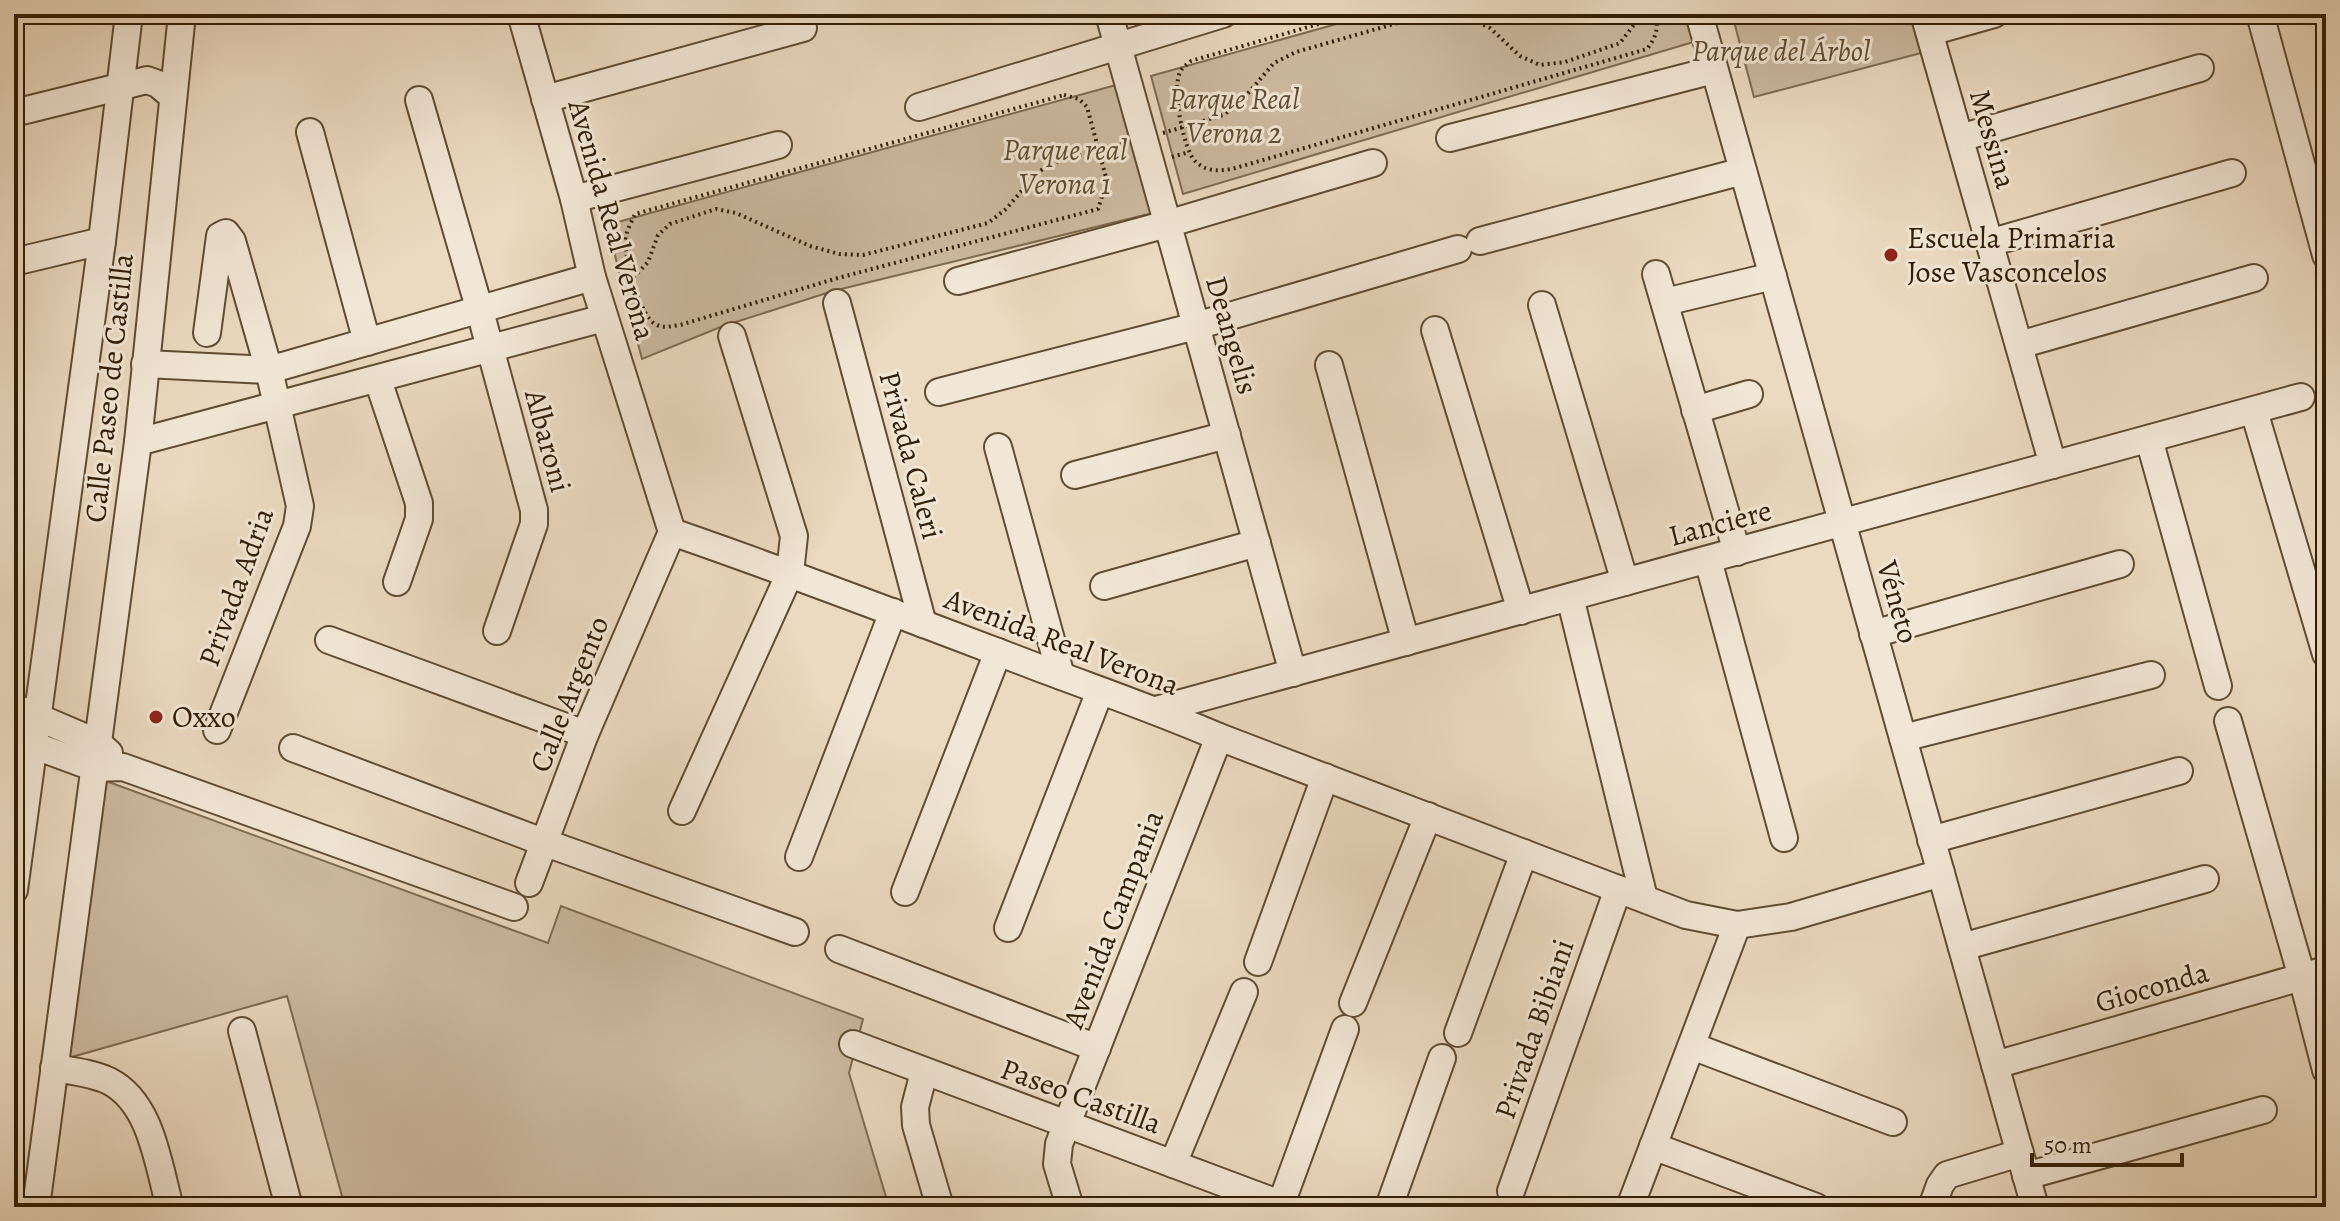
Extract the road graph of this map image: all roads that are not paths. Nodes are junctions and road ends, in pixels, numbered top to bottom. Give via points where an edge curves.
1 (129, 14) edge
2 (182, 14) edge
3 (521, 14) edge
4 (1109, 14) edge
5 (1223, 14) edge
6 (1699, 14) edge
7 (1994, 14) edge
8 (2260, 14) edge
9 (1927, 23) edge
10 (803, 28) dead end
11 (1117, 46) junction
12 (2200, 68) dead end
13 (1714, 70) junction
14 (119, 88) junction
15 (172, 96) junction
16 (545, 99) junction
17 (419, 100) dead end
18 (919, 107) dead end
19 (14, 113) edge
20 (310, 132) dead end
21 (1450, 138) dead end
22 (1960, 138) junction
23 (778, 145) dead end
24 (1373, 163) dead end
25 (1743, 171) junction
26 (2232, 173) dead end
27 (574, 199) junction
28 (1167, 224) junction
29 (102, 241) junction
30 (1989, 243) junction
31 (2326, 255) edge
32 (14, 262) edge
33 (1656, 274) dead end
34 (1773, 276) junction
35 (2254, 278) dead end
36 (604, 279) junction
37 (958, 281) dead end
38 (1665, 302) junction
39 (837, 303) dead end
40 (1542, 305) dead end
41 (480, 311) junction
42 (604, 318) junction
43 (1196, 326) junction
44 (1435, 330) dead end
45 (207, 333) dead end
46 (732, 336) dead end
47 (367, 342) junction
48 (2019, 345) junction
49 (491, 350) junction
50 (145, 364) junction
51 (1329, 365) dead end
52 (269, 370) junction
53 (378, 380) junction
54 (939, 392) dead end
55 (1749, 394) dead end
56 (2301, 397) dead end
57 (278, 404) junction
58 (1695, 410) junction
59 (2254, 411) junction
60 (1227, 435) junction
61 (2149, 439) junction
62 (138, 442) junction
63 (998, 447) dead end
64 (2053, 465) junction
65 (1075, 475) dead end
66 (1842, 523) junction
67 (672, 532) junction
68 (1257, 543) junction
69 (1737, 552) junction
70 (1708, 560) junction
71 (2120, 564) dead end
72 (790, 573) junction
73 (397, 582) dead end
74 (1625, 582) junction
75 (1104, 586) dead end
76 (1570, 597) junction
77 (1521, 611) junction
78 (893, 612) junction
79 (923, 624) junction
80 (497, 631) dead end
81 (1873, 634) junction
82 (329, 640) dead end
83 (1406, 642) junction
84 (998, 652) junction
85 (2326, 654) edge
86 (1293, 673) junction
87 (2151, 675) dead end
88 (1061, 676) junction
89 (2218, 686) dead end
90 (1100, 691) junction
91 (1156, 710) junction
92 (25, 711) edge
93 (2228, 721) dead end
94 (217, 730) dead end
95 (585, 734) junction
96 (1219, 737) junction
97 (1903, 738) junction
98 (23, 742) edge
99 (293, 748) dead end
100 (96, 756) junction
101 (2179, 771) dead end
102 (1325, 777) junction
103 (682, 811) dead end
104 (1428, 816) junction
105 (1784, 838) dead end
106 (1931, 840) junction
107 (543, 842) junction
108 (1524, 853) junction
109 (799, 857) dead end
110 (1941, 873) junction
111 (2205, 879) dead end
112 (529, 883) dead end
113 (1618, 889) junction
114 (14, 890) edge
115 (905, 892) dead end
116 (1644, 898) junction
117 (514, 907) dead end
118 (1737, 925) junction
119 (1008, 928) dead end
120 (795, 932) dead end
121 (1962, 947) junction
122 (839, 949) dead end
123 (1258, 962) dead end
124 (2314, 974) edge
125 (1244, 992) dead end
126 (1353, 1003) dead end
127 (1345, 1029) dead end
128 (242, 1031) dead end
129 (1458, 1033) dead end
130 (853, 1044) dead end
131 (1692, 1046) junction
132 (1097, 1048) junction
133 (1442, 1058) dead end
134 (1995, 1065) junction
135 (54, 1068) junction
136 (2326, 1070) edge
137 (924, 1072) junction
138 (2263, 1110) dead end
139 (1893, 1122) dead end
140 (1067, 1124) junction
141 (1653, 1146) junction
142 (1173, 1164) junction
143 (2023, 1165) junction
144 (1511, 1191) dead end
145 (1284, 1206) edge
146 (36, 1207) edge
147 (170, 1207) edge
148 (289, 1207) edge
149 (940, 1207) edge
150 (1070, 1207) edge
151 (1389, 1207) edge
152 (1630, 1207) edge
153 (1816, 1207) edge
154 (1932, 1207) edge
155 (2035, 1207) edge

1 - 14 street, Calle Paseo de Castilla
2 - 15 street, Calle Paseo de Castilla
3 - 16 street, Avenida Real Verona
4 - 11 street, Deangelis
5 - 11 street
6 - 13 street, Véneto
7 - 9 street
8 - 31 street
9 - 22 street, Messina
10 - 16 street
11 - 18 street
11 - 28 street, Deangelis
12 - 22 street
13 - 21 street
13 - 25 street, Véneto
14 - 15 street via 147,80
14 - 19 street
14 - 29 street, Calle Paseo de Castilla
15 - 50 street, Calle Paseo de Castilla
16 - 27 street, Avenida Real Verona
17 - 41 street, Albaroni
20 - 47 street
22 - 30 street, Messina
23 - 27 street
24 - 28 street
25 - 34 street, Véneto
25 - 43 street
26 - 30 street
27 - 36 street, Avenida Real Verona
28 - 37 street
28 - 43 street, Deangelis
29 - 32 street
29 - 92 street, Calle Paseo de Castilla
30 - 48 street, Messina
33 - 38 street
34 - 38 street
34 - 66 street, Véneto
35 - 48 street
36 - 41 street
36 - 42 street, Avenida Real Verona
38 - 58 street
39 - 79 street, Privada Caleri
40 - 74 street
41 - 47 street
41 - 49 street, Albaroni
42 - 49 street
42 - 67 street, Avenida Real Verona
43 - 54 street
43 - 60 street, Deangelis
44 - 77 street
45 - 52 street, Privada Adria via 220,236 226,233
46 - 72 street via 794,536
47 - 52 street
48 - 64 street, Messina
49 - 53 street
49 - 80 street, Albaroni via 534,510 534,524
50 - 52 street
50 - 62 street, Calle Paseo de Castilla
51 - 83 street
52 - 57 street, Privada Adria
53 - 57 street
53 - 73 street via 419,503 419,519
55 - 58 street
56 - 59 street, Lanciere
57 - 62 street
57 - 94 street, Privada Adria via 300,506 297,526
58 - 69 street
59 - 61 street, Lanciere
59 - 85 street
60 - 65 street
60 - 68 street, Deangelis
61 - 64 street, Lanciere
61 - 89 street
62 - 100 street, Calle Paseo de Castilla
63 - 88 street
64 - 66 street, Lanciere
66 - 69 street, Lanciere
66 - 81 street, Véneto
67 - 72 street, Avenida Real Verona
67 - 95 street, Calle Argento
68 - 75 street
68 - 86 street, Deangelis
69 - 70 street, Lanciere
70 - 74 street, Lanciere
70 - 105 street
71 - 81 street
72 - 78 street, Avenida Real Verona
72 - 103 street
74 - 76 street, Lanciere
76 - 77 street, Lanciere
76 - 116 street
77 - 83 street, Lanciere
78 - 79 street, Avenida Real Verona
78 - 109 street
79 - 84 street, Avenida Real Verona
81 - 97 street, Véneto
82 - 95 street
83 - 86 street, Lanciere
84 - 88 street, Avenida Real Verona
84 - 115 street
86 - 91 street, Lanciere
87 - 97 street
88 - 90 street, Avenida Real Verona
90 - 91 street, Avenida Real Verona
90 - 119 street
91 - 96 street, Avenida Real Verona
92 - 98 street, Calle Paseo de Castilla
92 - 100 street
93 - 124 street
95 - 107 street, Calle Argento
96 - 102 street, Avenida Real Verona
96 - 132 street, Avenida Campania
97 - 106 street, Véneto
98 - 100 street
98 - 114 street, Calle Paseo de Castilla
99 - 107 street
100 - 117 street
100 - 135 street, Calle Paseo de Castilla
101 - 106 street
102 - 104 street, Avenida Real Verona
102 - 123 street
104 - 108 street, Avenida Real Verona
104 - 126 street
106 - 110 street, Véneto
107 - 112 street, Calle Argento
107 - 120 street
108 - 113 street, Avenida Real Verona
108 - 129 street
110 - 118 street, Avenida Real Verona via 1791,917
110 - 121 street, Véneto
111 - 121 street
113 - 116 street, Avenida Real Verona
113 - 144 street, Privada Bibiani
116 - 118 street, Avenida Real Verona via 1686,915
118 - 131 street
121 - 134 street, Véneto
122 - 132 street
124 - 134 street, Gioconda
124 - 136 street
125 - 142 street
127 - 145 street
128 - 148 street
130 - 137 street, Paseo Castilla
131 - 139 street
131 - 141 street
132 - 140 street, Avenida Campania
133 - 151 street
134 - 143 street, Véneto
135 - 146 street, Calle Paseo de Castilla
135 - 147 street via 111,1082 132,1100 146,1124
137 - 140 street, Paseo Castilla
137 - 149 street via 916,1125
138 - 143 street
140 - 142 street, Paseo Castilla
140 - 150 street, Avenida Campania via 1057,1164
141 - 152 street
141 - 153 street
142 - 145 street, Paseo Castilla
143 - 154 street via 1947,1175
143 - 155 street, Véneto

